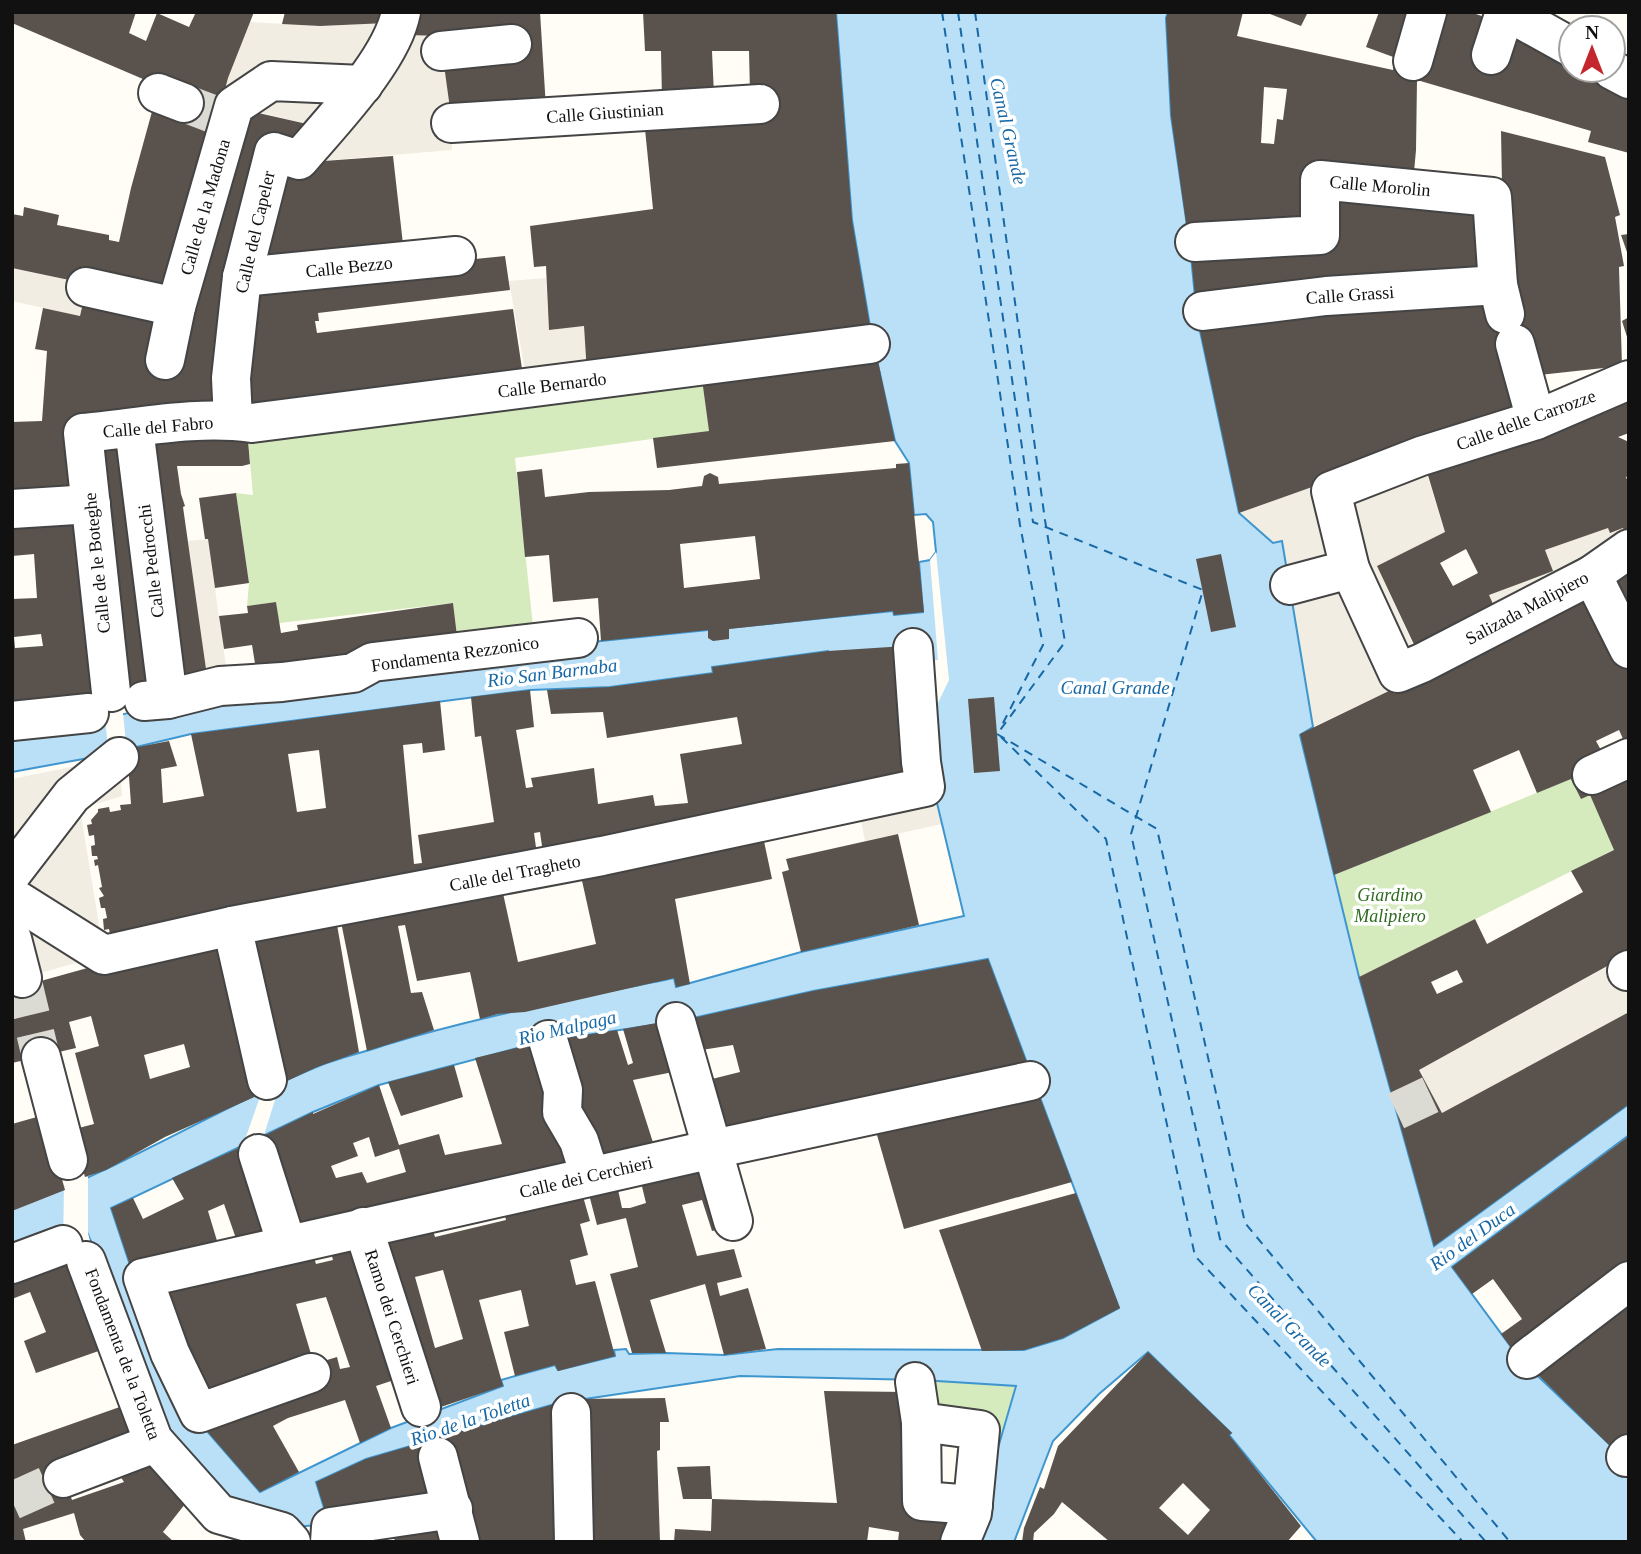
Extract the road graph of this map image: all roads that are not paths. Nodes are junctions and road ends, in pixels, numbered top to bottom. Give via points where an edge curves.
1 (1427, 12) edge
2 (1507, 12) edge
3 (399, 19) edge
4 (1557, 39) edge
5 (512, 44) dead end
6 (441, 51) dead end
7 (1491, 55) dead end
8 (1413, 61) dead end
9 (363, 85) junction
10 (760, 104) dead end
11 (451, 123) dead end
12 (1195, 242) dead end
13 (456, 256) dead end
14 (242, 277) junction
15 (86, 287) dead end
16 (176, 307) junction
17 (1203, 311) dead end
18 (1506, 314) junction
19 (870, 344) dead end
20 (166, 360) dead end
21 (1629, 380) edge
22 (233, 420) junction
23 (1536, 420) junction
24 (134, 432) junction
25 (83, 433) joint
26 (91, 504) junction
27 (12, 509) edge
28 (1629, 549) edge
29 (1350, 569) junction
30 (1592, 575) junction
31 (1290, 585) dead end
32 (578, 638) dead end
33 (913, 648) dead end
34 (1629, 649) edge
35 (136, 699) junction
36 (12, 721) edge
37 (119, 757) dead end
38 (1629, 758) edge
39 (1592, 775) dead end
40 (12, 873) edge
41 (12, 897) edge
42 (232, 926) junction
43 (12, 939) edge
44 (22, 978) tunnel mouth
45 (676, 1022) dead end
46 (548, 1040) dead end
47 (41, 1057) tunnel mouth
48 (267, 1080) dead end
49 (1030, 1081) dead end
50 (713, 1149) junction
51 (257, 1154) dead end
52 (68, 1160) dead end
53 (590, 1176) junction
54 (733, 1222) dead end
55 (363, 1227) junction
56 (287, 1245) junction
57 (12, 1264) edge
58 (1629, 1281) edge
59 (1527, 1359) dead end
60 (311, 1373) dead end
61 (915, 1382) dead end
62 (421, 1407) dead end
63 (571, 1413) dead end
64 (921, 1422) junction
65 (155, 1443) junction
66 (438, 1457) dead end
67 (63, 1478) tunnel mouth
68 (973, 1505) junction
69 (457, 1525) edge
70 (331, 1535) edge
71 (291, 1542) edge
72 (574, 1542) edge
73 (960, 1542) edge

1 - 8 street
2 - 4 street
2 - 7 street
3 - 9 street
5 - 6 street
9 - 14 street, Calle del Capeler via 299,160 274,152
9 - 16 street, Calle de la Madona via 271,81 205,108
10 - 11 street, Calle Giustinian
12 - 18 street, Calle Morolin via 1320,235 1320,180 1492,197
13 - 14 street, Calle Bezzo
14 - 22 street, Calle del Capeler via 231,378
15 - 16 street
16 - 20 street, Calle de la Madona
17 - 18 street, Calle Grassi via 1326,296
18 - 23 street
19 - 22 street, Calle Bernardo via 252,423
21 - 23 street, Calle delle Carrozze
22 - 24 street, Calle del Fabro
23 - 29 street, Calle delle Carrozze via 1421,456 1331,491
24 - 25 street, Calle del Fabro
24 - 35 street, Calle Pedrocchi via 162,649
25 - 26 street, Calle de le Boteghe
26 - 27 street
26 - 35 street, Calle de le Boteghe
28 - 30 street, Salizada Malipiero
29 - 30 street, Salizada Malipiero via 1398,673
29 - 31 street
30 - 34 street
32 - 35 street, Fondamenta Rezzonico via 373,662 353,673 219,684
33 - 42 street, Calle del Tragheto via 925,787 602,856
35 - 36 street, Fondamenta Rezzonico
37 - 40 street via 72,795
38 - 39 street
41 - 42 street, Calle del Tragheto via 104,955
42 - 48 street
43 - 44 street
45 - 50 street
46 - 53 street via 563,1090 559,1108 579,1141
47 - 52 street
49 - 50 street, Calle dei Cerchieri
50 - 53 street, Calle dei Cerchieri
50 - 54 street
51 - 56 street
53 - 55 street, Calle dei Cerchieri
55 - 56 street, Calle dei Cerchieri
55 - 62 street, Ramo dei Cerchieri
56 - 60 street, Calle dei Cerchieri via 143,1278 170,1353 199,1413
57 - 65 street, Fondamenta de la Toletta via 74,1253
58 - 59 street
61 - 64 street
63 - 72 street
64 - 68 street via 922,1501
64 - 68 street via 980,1430
65 - 67 street
65 - 71 street, Fondamenta de la Toletta via 219,1514 282,1532
66 - 69 street
68 - 73 street
69 - 70 street

